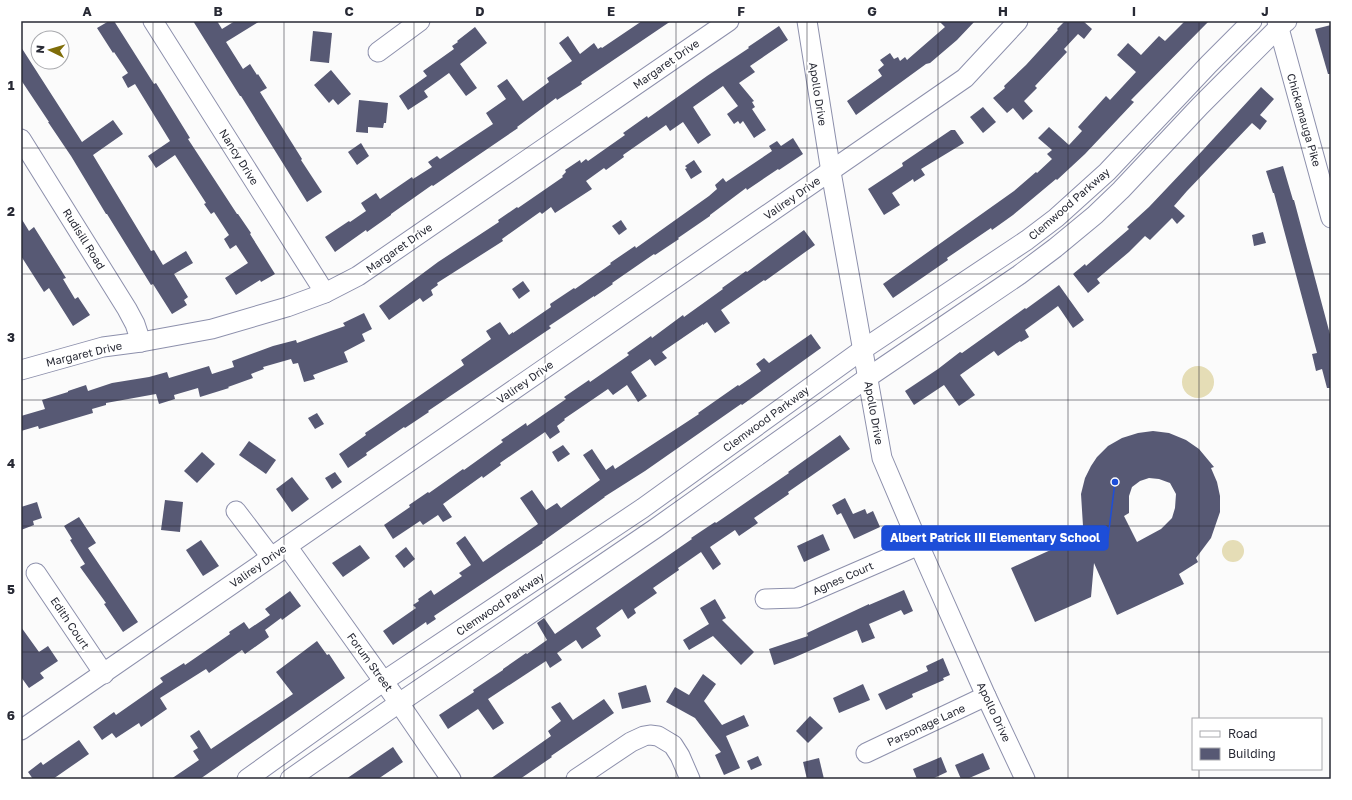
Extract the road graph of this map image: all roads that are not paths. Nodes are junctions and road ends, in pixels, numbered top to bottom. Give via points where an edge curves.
1 (153, 21) edge
2 (420, 21) edge
3 (729, 21) edge
4 (807, 21) edge
5 (1018, 21) edge
6 (1252, 21) edge
7 (1280, 23) edge
8 (378, 52) dead end
9 (21, 139) edge
10 (831, 172) junction
11 (1331, 218) edge
12 (325, 293) junction
13 (141, 342) junction
14 (862, 350) junction
15 (21, 370) edge
16 (867, 378) junction
17 (236, 510) dead end
18 (919, 545) junction
19 (287, 546) junction
20 (271, 557) junction
21 (36, 573) dead end
22 (765, 599) dead end
23 (104, 674) junction
24 (384, 682) junction
25 (986, 696) junction
26 (399, 702) junction
27 (21, 730) edge
28 (866, 753) dead end
29 (247, 779) edge
30 (290, 779) edge
31 (451, 779) edge
32 (576, 779) edge
33 (690, 779) edge
34 (1025, 779) edge

1 - 12 street, Nancy Drive
2 - 8 street
3 - 12 street, Margaret Drive via 358,276
4 - 10 street, Apollo Drive
5 - 10 street, Valirey Drive via 965,78
6 - 14 street, Clemwood Parkway via 1107,172 1056,218
7 - 11 street, Chickamauga Pike
7 - 16 street, Clemwood Parkway via 1095,215 1019,275
9 - 13 street, Rudisill Road via 124,303
10 - 14 street, Apollo Drive
10 - 19 street, Valirey Drive
12 - 13 street, Margaret Drive via 212,329
13 - 15 street, Margaret Drive via 103,347
14 - 16 street, Apollo Drive
14 - 24 street, Clemwood Parkway via 643,508
16 - 18 street, Apollo Drive via 882,458
16 - 26 street, Clemwood Parkway via 656,528
17 - 20 street
18 - 22 street, Agnes Court via 798,598
18 - 25 street, Apollo Drive
19 - 20 street, Valirey Drive
19 - 24 street, Forum Street
20 - 23 street, Valirey Drive
21 - 23 street, Edith Court
23 - 27 street, Valirey Drive
24 - 26 street, Forum Street
24 - 29 street, Clemwood Parkway
25 - 28 street, Parsonage Lane
25 - 34 street, Apollo Drive
26 - 30 street, Clemwood Parkway
26 - 31 street, Forum Street
32 - 33 street via 638,738 650,735 673,744

